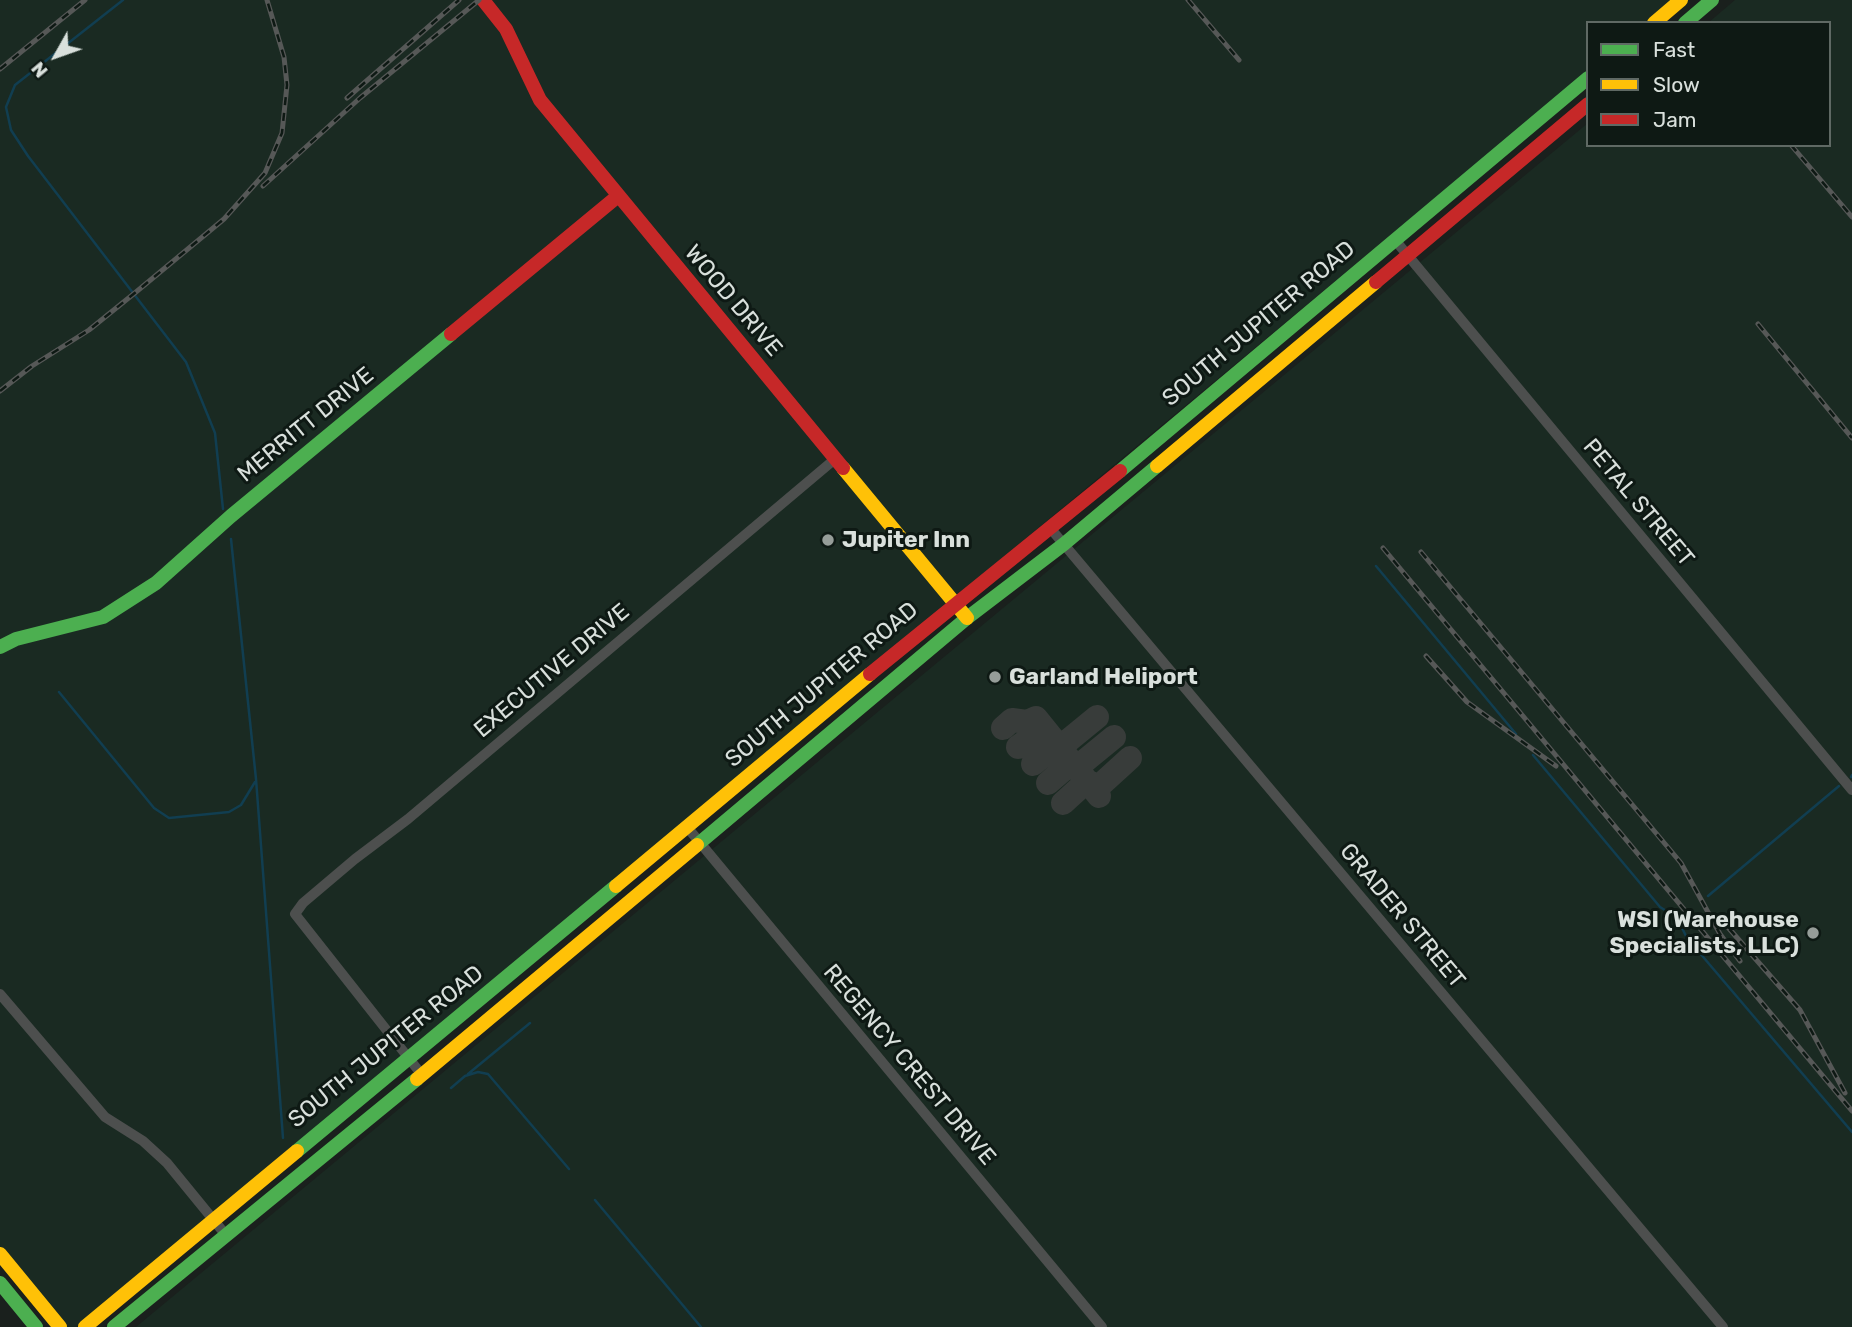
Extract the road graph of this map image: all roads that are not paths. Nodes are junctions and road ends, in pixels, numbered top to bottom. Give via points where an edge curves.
1 (482, 0) edge
2 (1681, 0) edge
3 (1710, 1) edge
4 (1656, 21) edge
5 (1687, 21) edge
6 (1586, 85) edge
7 (1586, 106) edge
8 (1499, 152) junction
9 (1513, 167) junction
10 (618, 196) junction
11 (1395, 240) junction
12 (1408, 255) junction
13 (835, 459) junction
14 (1051, 529) junction
15 (1064, 544) junction
16 (955, 604) junction
17 (967, 618) junction
18 (0, 647) edge
19 (1852, 790) edge
20 (687, 827) junction
21 (699, 841) junction
22 (516, 970) junction
23 (529, 985) junction
24 (0, 994) edge
25 (409, 1059) junction
26 (422, 1075) junction
27 (213, 1220) junction
28 (225, 1234) junction
29 (0, 1254) edge
30 (0, 1283) edge
31 (36, 1327) edge
32 (60, 1327) edge
33 (85, 1327) edge
34 (114, 1327) edge
35 (1102, 1327) edge
36 (1723, 1327) edge

1 - 10 main road, WOOD DRIVE via 506,29 540,100
2 - 4 main road
3 - 5 main road
6 - 8 main road, SOUTH JUPITER ROAD
7 - 9 main road, SOUTH JUPITER ROAD
8 - 9 main road
8 - 11 main road, SOUTH JUPITER ROAD
9 - 12 main road, SOUTH JUPITER ROAD
10 - 13 main road, WOOD DRIVE
10 - 18 main road, MERRITT DRIVE via 156,583 103,617
11 - 12 street, PETAL STREET
11 - 14 main road, SOUTH JUPITER ROAD
12 - 15 main road, SOUTH JUPITER ROAD
12 - 19 street, PETAL STREET
13 - 16 main road, WOOD DRIVE
13 - 25 street, EXECUTIVE DRIVE via 295,914
14 - 15 street, GRADER STREET
14 - 16 main road, SOUTH JUPITER ROAD
15 - 17 main road, SOUTH JUPITER ROAD
15 - 36 street, GRADER STREET
16 - 17 main road, WOOD DRIVE
16 - 20 main road, SOUTH JUPITER ROAD
17 - 21 main road, SOUTH JUPITER ROAD
20 - 21 street, REGENCY CREST DRIVE
20 - 22 main road, SOUTH JUPITER ROAD
21 - 23 main road, SOUTH JUPITER ROAD
21 - 35 street, REGENCY CREST DRIVE
22 - 23 main road
22 - 25 main road, SOUTH JUPITER ROAD
23 - 26 main road, SOUTH JUPITER ROAD
24 - 27 street via 105,1117 167,1163
25 - 26 street
25 - 27 main road, SOUTH JUPITER ROAD
26 - 28 main road, SOUTH JUPITER ROAD
27 - 28 street
27 - 33 main road, SOUTH JUPITER ROAD
28 - 34 main road, SOUTH JUPITER ROAD
29 - 32 main road
30 - 31 main road

